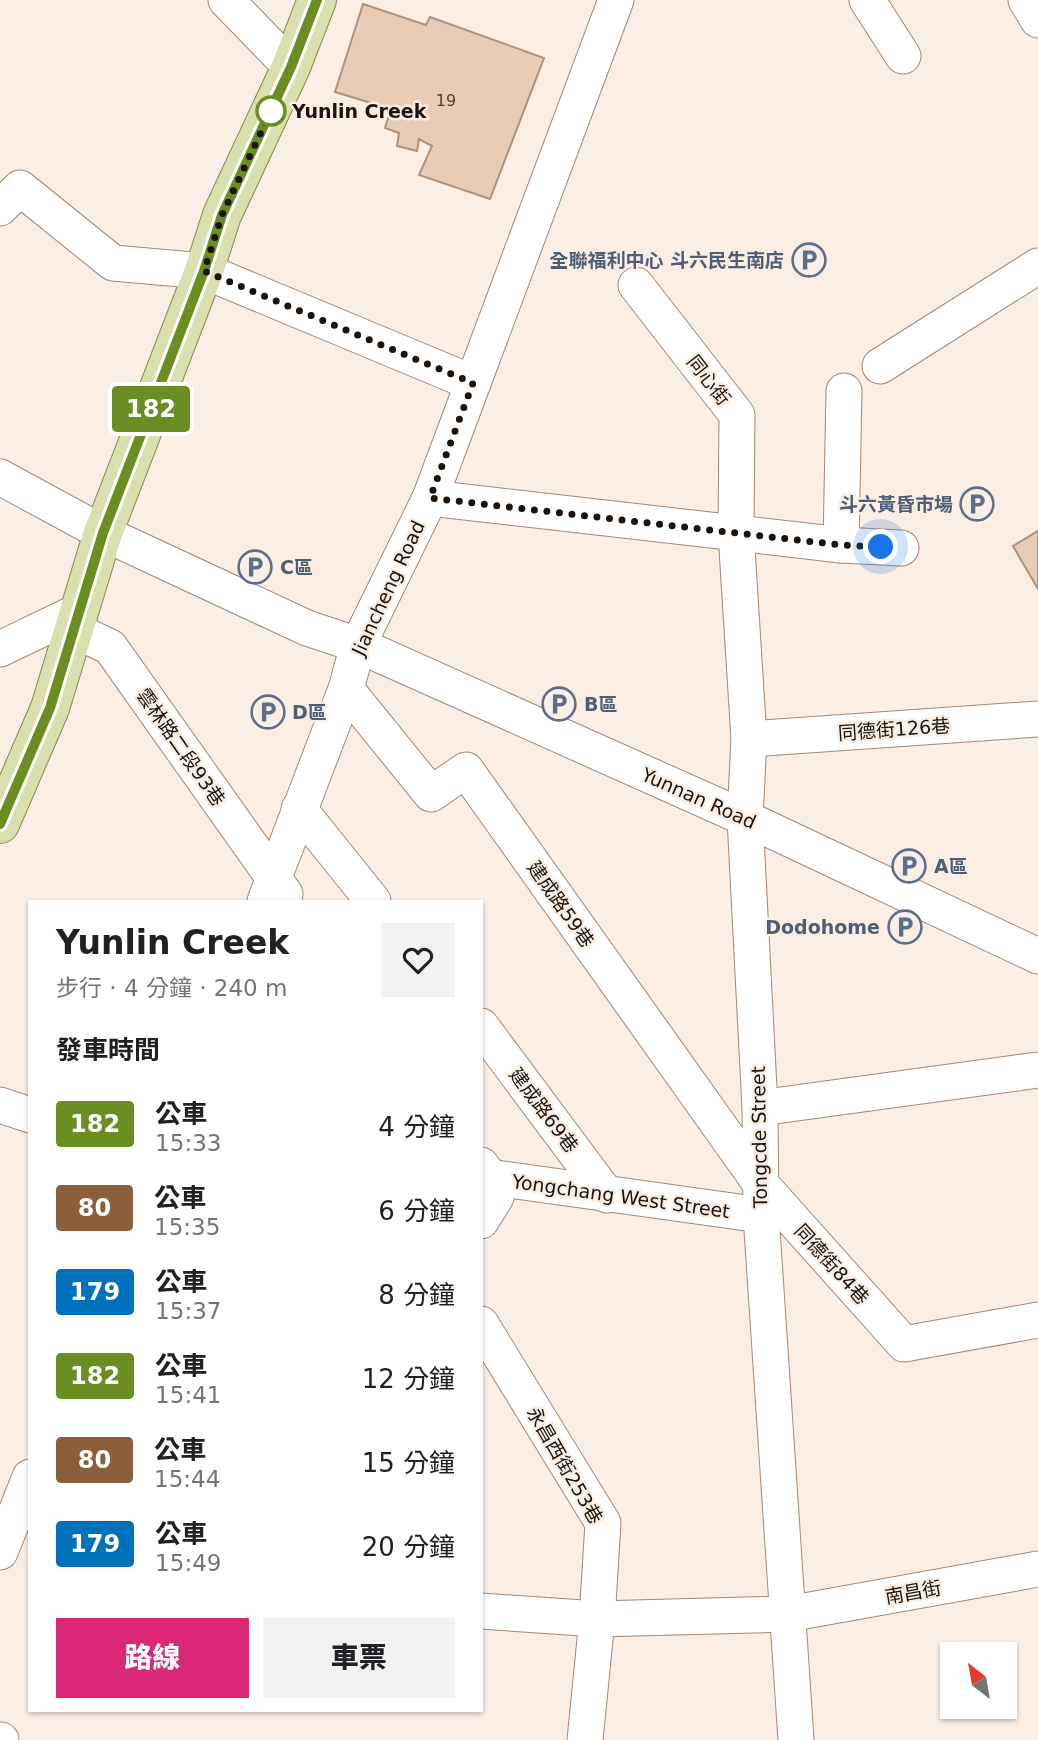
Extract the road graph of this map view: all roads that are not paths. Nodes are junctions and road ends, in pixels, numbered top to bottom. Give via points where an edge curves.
1 (226, 0) edge
2 (317, 0) edge
3 (616, 0) edge
4 (867, 0) edge
5 (1026, 0) edge
6 (1038, 20) edge
7 (903, 56) dead end
8 (291, 67) junction
9 (0, 208) edge
10 (1038, 266) edge
11 (204, 271) junction
12 (636, 285) dead end
13 (880, 366) dead end
14 (473, 383) junction
15 (844, 391) dead end
16 (0, 477) edge
17 (430, 498) junction
18 (103, 533) junction
19 (736, 533) junction
20 (841, 545) junction
21 (901, 548) dead end
22 (76, 620) junction
23 (358, 645) junction
24 (0, 649) edge
25 (346, 689) junction
26 (1038, 719) edge
27 (749, 739) junction
28 (299, 809) junction
29 (744, 818) junction
30 (0, 824) edge
31 (276, 894) edge
32 (372, 900) edge
33 (1038, 956) edge
34 (483, 1029) edge
35 (1038, 1070) edge
36 (0, 1105) edge
37 (760, 1108) junction
38 (28, 1114) edge
39 (484, 1173) edge
40 (607, 1195) junction
41 (760, 1199) junction
42 (483, 1219) edge
43 (1038, 1320) edge
44 (483, 1327) edge
45 (28, 1482) edge
46 (0, 1552) edge
47 (1038, 1569) edge
48 (483, 1611) edge
49 (788, 1614) junction
50 (597, 1619) junction
51 (585, 1740) edge
52 (796, 1740) edge

1 - 8 street
2 - 8 main road
3 - 14 street, Jiancheng Road
4 - 7 street
5 - 6 street
8 - 11 main road via 222,215
9 - 11 street via 20,188 113,263
10 - 13 street
11 - 14 street
11 - 18 main road
12 - 19 street, 同心街 via 737,415
14 - 17 street, Jiancheng Road
15 - 20 street
16 - 18 street, Yunnan Road
17 - 19 street
17 - 23 street, Jiancheng Road
18 - 22 main road
18 - 23 street, Yunnan Road via 307,628
19 - 20 street
19 - 27 street, Tongcde Street
20 - 21 street
22 - 24 street
22 - 30 main road via 50,708
22 - 31 street, 雲林路二段93巷 via 110,646
23 - 25 street, Jiancheng Road
23 - 29 street, Yunnan Road
25 - 28 street, Jiancheng Road
25 - 41 street, 建成路59巷 via 431,794 466,770
26 - 27 street, 同德街126巷
27 - 29 street, Tongcde Street
28 - 31 street, Jiancheng Road
28 - 32 street
29 - 33 street, Yunnan Road
29 - 37 street, Tongcde Street
34 - 40 street, 建成路69巷
35 - 37 street
36 - 38 street
37 - 41 street, Tongcde Street
39 - 40 street, Yongchang West Street
39 - 42 street via 496,1197
40 - 41 street, Yongchang West Street
41 - 43 street, 同德街84巷 via 904,1344
41 - 49 street, Tongcde Street
44 - 50 street, 永昌西街253巷 via 603,1523
45 - 46 street
47 - 49 street, 南昌街
48 - 50 street, 南昌街
49 - 50 street, 南昌街
49 - 52 street, Tongcde Street
50 - 51 street, 永昌西街253巷

